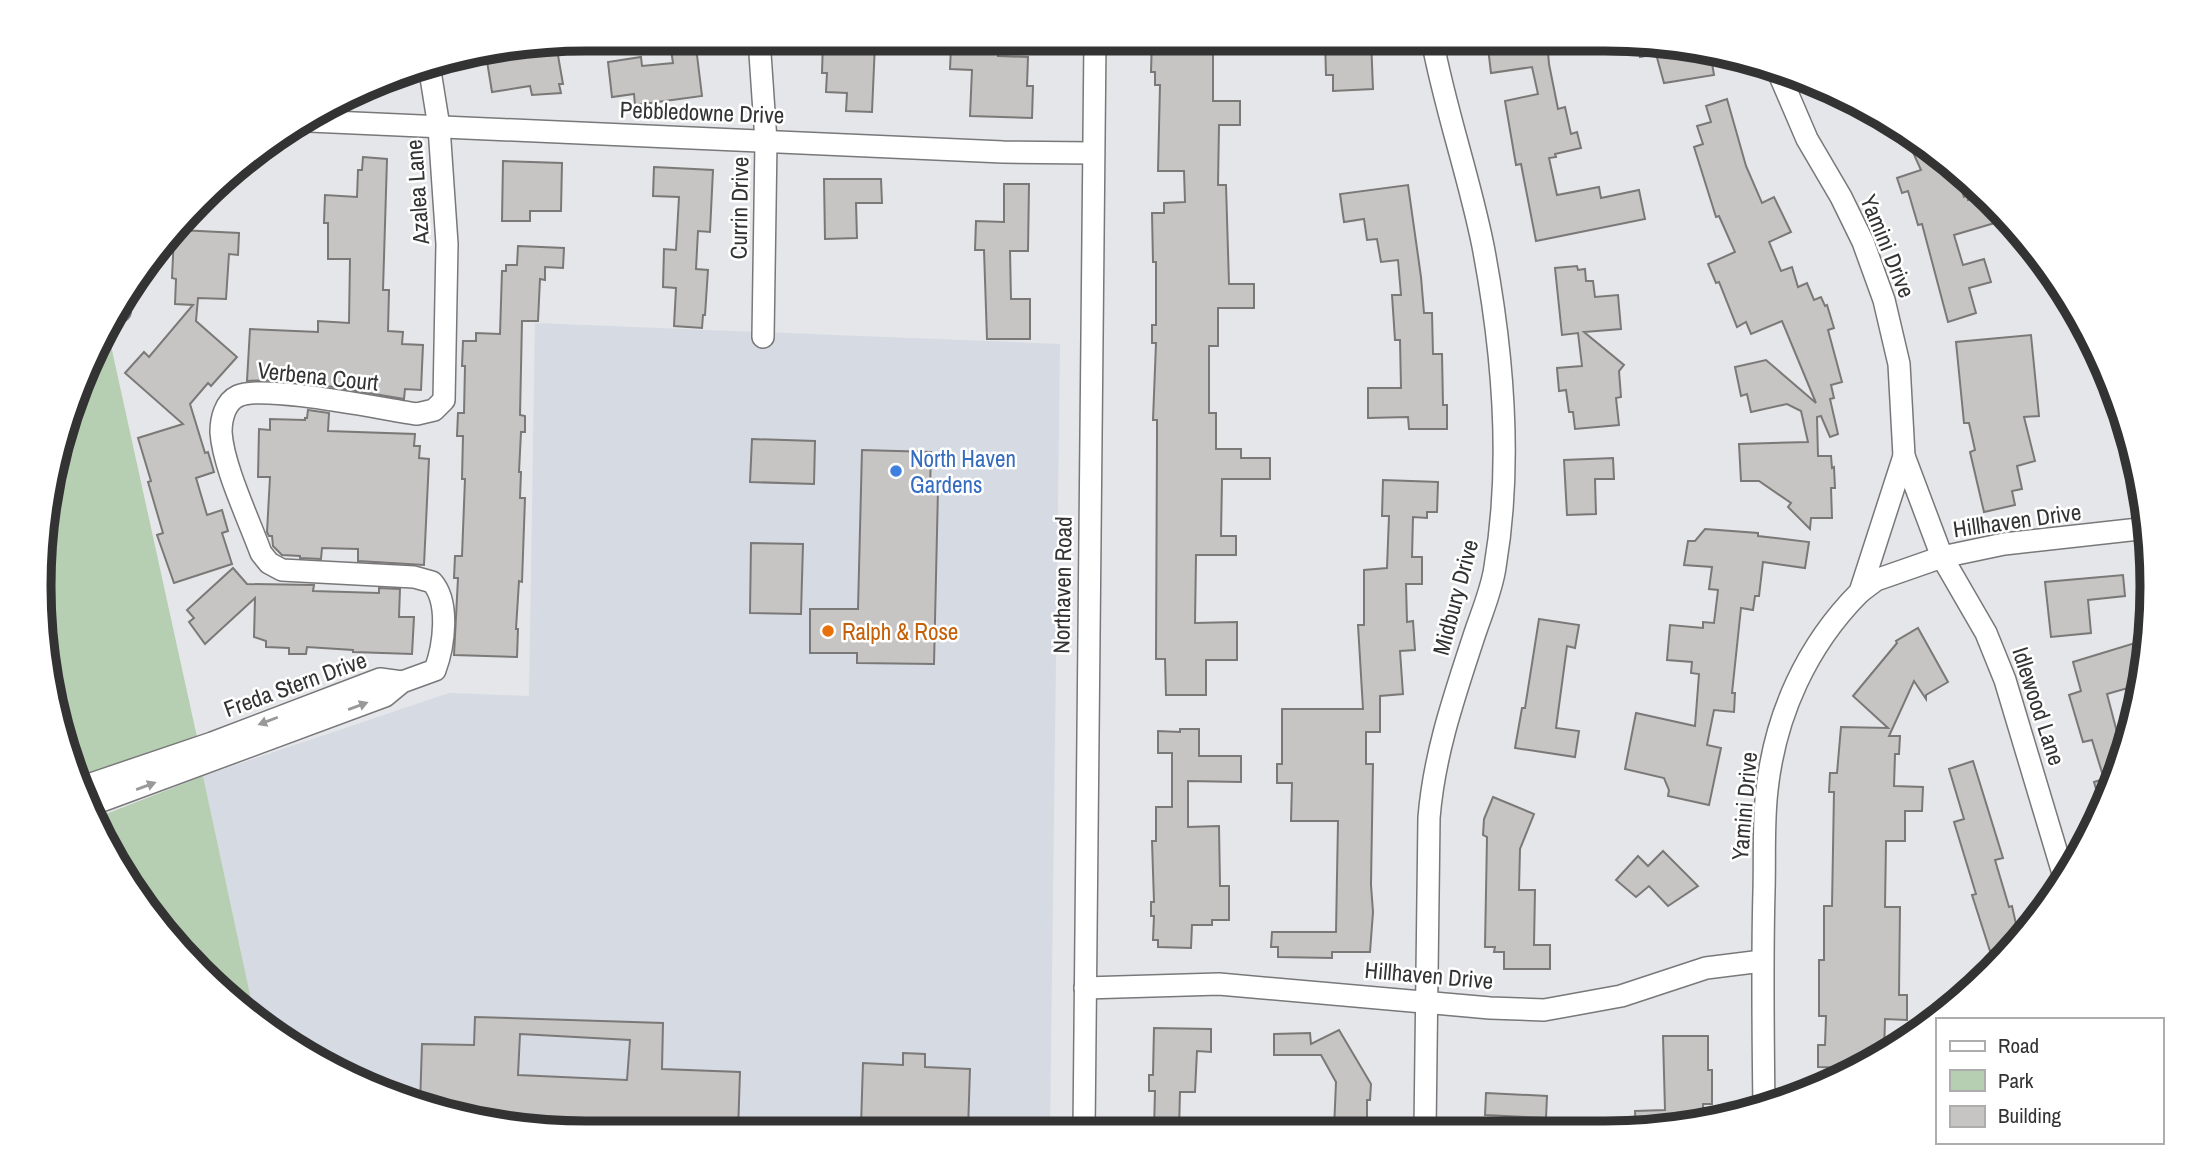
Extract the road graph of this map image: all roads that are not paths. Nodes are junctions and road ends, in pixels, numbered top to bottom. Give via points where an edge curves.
1 (760, 51) edge
2 (1095, 51) edge
3 (1434, 51) edge
4 (430, 74) edge
5 (1782, 81) edge
6 (319, 121) edge
7 (439, 127) junction
8 (766, 141) junction
9 (1093, 153) junction
10 (446, 316) joint
11 (763, 337) dead end
12 (1904, 456) junction
13 (2137, 529) edge
14 (1942, 557) junction
15 (1860, 592) junction
16 (402, 682) joint
17 (97, 803) edge
18 (2061, 866) edge
19 (1762, 961) junction
20 (1085, 988) junction
21 (1427, 1000) junction
22 (1764, 1097) edge
23 (1084, 1121) edge
24 (1425, 1121) edge

1 - 8 street, Currin Drive
2 - 9 street, Northaven Road
3 - 21 street, Midbury Drive via 1482,244 1498,340 1504,415 1502,510 1495,570 1432,783
4 - 7 street, Azalea Lane
5 - 12 street, Yamini Drive via 1807,139 1863,242 1884,300 1899,364
6 - 7 street, Pebbledowne Drive
7 - 8 street, Pebbledowne Drive
7 - 10 street, Azalea Lane via 447,244
8 - 9 street, Pebbledowne Drive
8 - 11 street, Currin Drive
9 - 20 street, Northaven Road
10 - 16 street, Verbena Court via 444,400 434,410 417,414 248,392 225,408 221,430 225,455 261,554 269,563 282,570 414,578 432,582 439,589 442,652 435,670
12 - 14 street, Yamini Drive
12 - 15 street, Yamini Drive
13 - 14 street, Hillhaven Drive via 2004,544
14 - 15 street, Hillhaven Drive via 1876,580
14 - 18 street, Idlewood Lane via 1986,633 2006,681
15 - 19 street, Yamini Drive via 1813,649 1790,696 1776,741 1767,790
16 - 17 street, Freda Stern Drive via 386,696
19 - 21 street, Hillhaven Drive via 1706,968 1620,996 1544,1010
19 - 22 street, Yamini Drive
20 - 21 street, Hillhaven Drive via 1219,984
20 - 23 street, Northaven Road
21 - 24 street, Midbury Drive

